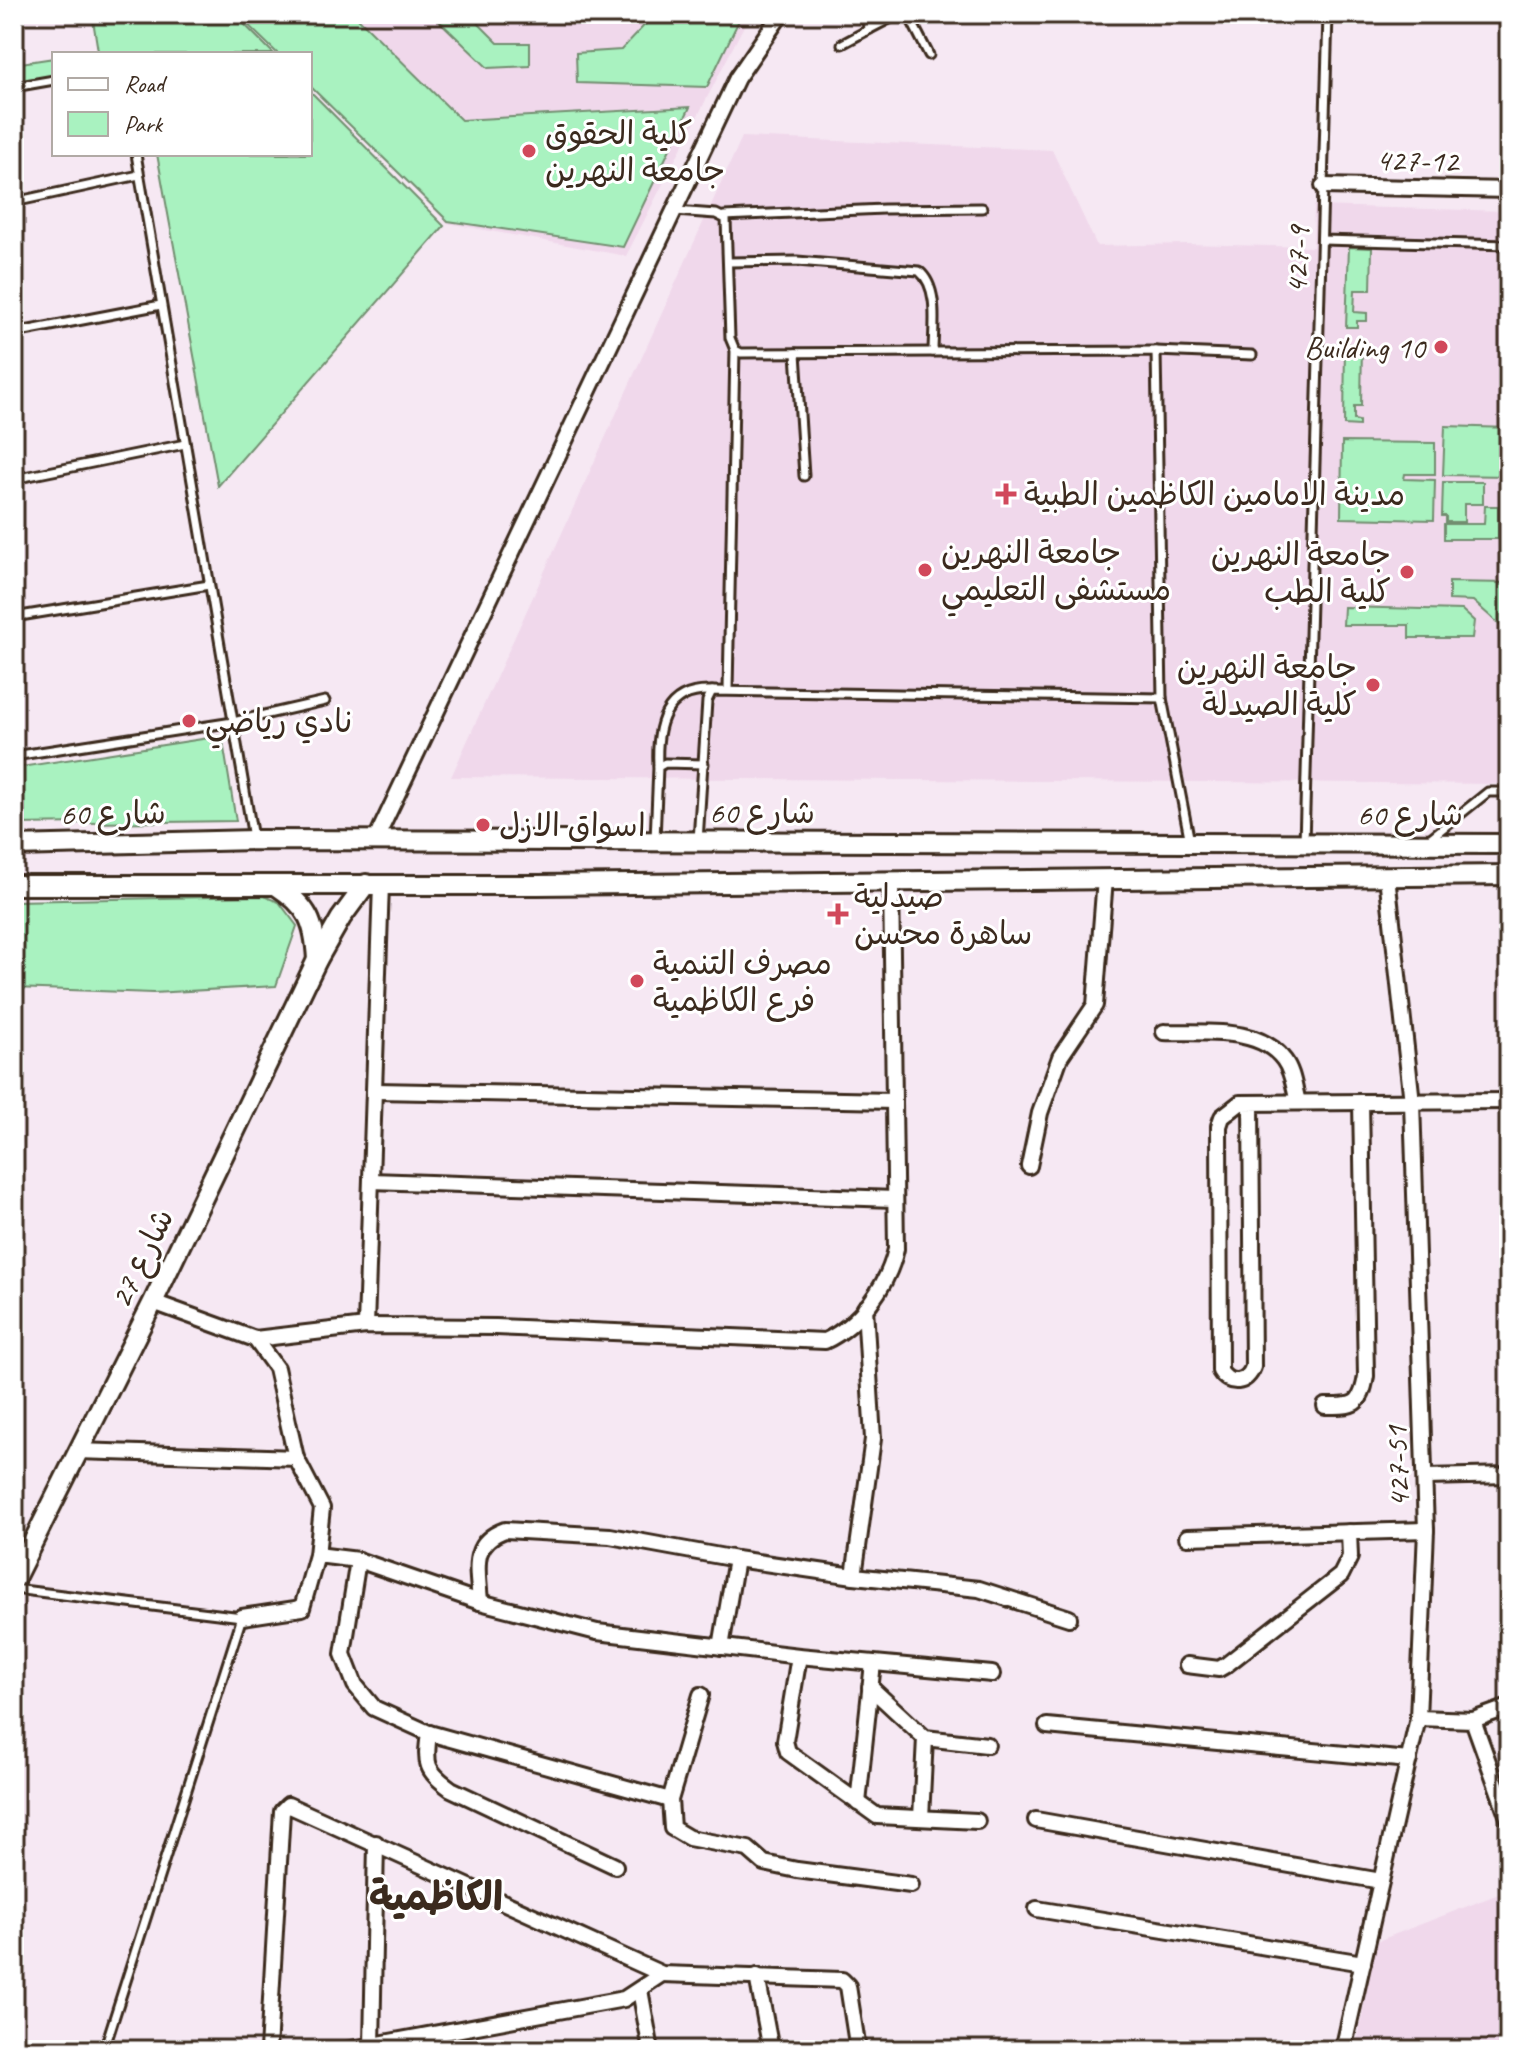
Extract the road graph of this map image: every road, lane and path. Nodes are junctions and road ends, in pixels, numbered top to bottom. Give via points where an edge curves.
1 (781, 14) edge
2 (863, 14) edge
3 (899, 14) edge
4 (908, 14) edge
5 (1328, 14) edge
6 (870, 29) junction
7 (842, 44) dead end
8 (929, 55) dead end
9 (52, 80) edge
10 (14, 87) edge
11 (1509, 121) edge
12 (136, 156) edge
13 (139, 175) junction
14 (1323, 186) junction
15 (1508, 190) edge
16 (14, 202) edge
17 (982, 208) dead end
18 (675, 211) junction
19 (724, 216) junction
20 (1322, 240) junction
21 (1509, 245) edge
22 (729, 262) junction
23 (161, 305) junction
24 (14, 333) edge
25 (735, 350) junction
26 (1156, 351) junction
27 (933, 352) junction
28 (796, 353) junction
29 (1252, 355) dead end
30 (185, 444) junction
31 (804, 476) dead end
32 (14, 479) edge
33 (209, 585) junction
34 (14, 617) edge
35 (728, 690) junction
36 (712, 691) junction
37 (1162, 698) junction
38 (325, 701) dead end
39 (233, 722) junction
40 (14, 756) edge
41 (704, 764) junction
42 (658, 767) junction
43 (1509, 792) edge
44 (254, 840) junction
45 (375, 841) junction
46 (655, 842) junction
47 (698, 842) junction
48 (1190, 844) junction
49 (1304, 844) junction
50 (1422, 844) junction
51 (1509, 844) edge
52 (14, 846) edge
53 (1387, 876) junction
54 (1506, 877) edge
55 (1105, 879) junction
56 (891, 881) junction
57 (374, 884) junction
58 (14, 885) edge
59 (276, 886) junction
60 (317, 960) junction
61 (1164, 1032) dead end
62 (376, 1091) junction
63 (894, 1101) junction
64 (1509, 1101) edge
65 (1298, 1102) junction
66 (1361, 1102) junction
67 (1412, 1102) junction
68 (1251, 1103) junction
69 (1029, 1166) dead end
70 (371, 1181) junction
71 (895, 1199) junction
72 (153, 1302) junction
73 (865, 1308) junction
74 (366, 1326) junction
75 (255, 1339) junction
76 (1325, 1406) dead end
77 (77, 1451) junction
78 (296, 1458) junction
79 (1509, 1475) edge
80 (1426, 1477) junction
81 (1426, 1530) junction
82 (1349, 1532) junction
83 (1187, 1537) dead end
84 (317, 1555) junction
85 (736, 1559) junction
86 (358, 1560) junction
87 (854, 1576) junction
88 (14, 1580) edge
89 (14, 1589) edge
90 (480, 1602) junction
91 (242, 1617) junction
92 (1069, 1618) dead end
93 (721, 1647) junction
94 (799, 1656) junction
95 (873, 1663) junction
96 (1187, 1665) dead end
97 (992, 1674) dead end
98 (870, 1687) junction
99 (701, 1695) dead end
100 (1509, 1707) edge
101 (1418, 1718) junction
102 (1473, 1720) junction
103 (1047, 1726) dead end
104 (429, 1733) junction
105 (925, 1738) junction
106 (987, 1745) dead end
107 (1409, 1760) junction
108 (670, 1800) junction
109 (858, 1803) junction
110 (921, 1818) junction
111 (1036, 1820) dead end
112 (1509, 1820) edge
113 (977, 1821) dead end
114 (376, 1843) junction
115 (615, 1866) dead end
116 (1381, 1881) junction
117 (911, 1885) dead end
118 (1037, 1909) dead end
119 (1363, 1963) junction
120 (662, 1974) junction
121 (757, 1976) junction
122 (640, 1990) junction
123 (372, 2046) junction
124 (104, 2050) edge
125 (268, 2050) edge
126 (346, 2050) edge
127 (651, 2050) edge
128 (771, 2050) edge
129 (858, 2050) edge
130 (1343, 2050) edge

1 - 18 street via 737,78
2 - 6 lane
3 - 6 lane
4 - 8 lane
5 - 14 lane, 427-9
6 - 7 lane
9 - 10 lane
11 - 15 street
12 - 13 lane
13 - 16 lane
13 - 23 lane
14 - 15 street, 427-12
14 - 20 lane, 427-9
17 - 19 lane
18 - 19 lane
18 - 45 street
19 - 22 lane
20 - 21 lane
20 - 49 lane, 427-9
22 - 25 lane via 730,338
22 - 27 lane via 797,261 919,271 933,301
23 - 24 lane
23 - 30 lane
25 - 28 lane
25 - 35 lane
26 - 27 lane
26 - 29 lane
26 - 37 lane
27 - 28 lane
28 - 31 lane
30 - 32 lane
30 - 33 lane
33 - 34 lane
33 - 39 lane
35 - 36 lane
35 - 37 lane
36 - 41 lane
36 - 42 lane via 694,691 665,713 659,725
37 - 48 lane
38 - 39 lane
39 - 40 lane
39 - 44 lane
41 - 42 lane
41 - 47 lane
42 - 46 lane
43 - 50 lane via 1488,792
44 - 45 street, شارع 60
44 - 52 street, شارع 60
45 - 46 street, شارع 60
46 - 47 street, شارع 60
47 - 48 street, شارع 60
48 - 49 street, شارع 60
49 - 50 street, شارع 60
50 - 51 street, شارع 60
53 - 54 street, شارع 60
53 - 55 street, شارع 60
53 - 67 street, 427-51
55 - 56 street, شارع 60
55 - 69 street via 1095,1005 1060,1057
56 - 57 street, شارع 60
56 - 63 street
57 - 59 street, شارع 60
57 - 60 street, شارع 27 via 341,918
57 - 62 street
58 - 59 street, شارع 60
59 - 60 street via 297,899 309,918
60 - 72 street, شارع 27
61 - 65 street via 1251,1036 1264,1042 1284,1059
62 - 63 street
62 - 70 street
63 - 71 street
64 - 67 street
65 - 66 street
65 - 68 street
66 - 67 street
66 - 76 street via 1366,1376 1357,1401
67 - 80 street, 427-51
68 - 68 street via 1231,1108 1219,1126 1220,1371 1233,1382 1242,1381 1253,1367
70 - 71 street
70 - 74 street
71 - 73 street via 892,1266
72 - 75 street
72 - 77 street, شارع 27
73 - 74 street via 825,1341
73 - 87 street via 873,1439
74 - 75 street
75 - 78 street via 276,1368
77 - 78 street
77 - 88 street, شارع 27
78 - 84 street via 322,1508
79 - 80 street
80 - 81 street, 427-51
81 - 82 street
81 - 101 street, 427-51
82 - 83 street
82 - 96 street via 1350,1557 1341,1575 1226,1665
84 - 86 street
84 - 91 street via 302,1608
85 - 87 street
85 - 90 street via 610,1536 505,1530 490,1535 477,1554
85 - 93 street
86 - 90 street
86 - 104 street via 343,1654 355,1685 374,1708
87 - 92 street via 979,1589
89 - 91 lane
90 - 93 street via 597,1632
91 - 124 lane
93 - 94 street
94 - 95 street
94 - 109 street via 785,1741 788,1752
95 - 97 street
95 - 98 street
98 - 105 street
98 - 109 street
99 - 108 street
100 - 102 street
101 - 102 street
101 - 107 street, 427-51
102 - 112 street
103 - 107 street
104 - 108 street
104 - 115 street via 426,1758 435,1777 451,1789
105 - 106 street
105 - 110 street
107 - 116 street, 427-51
108 - 117 street via 672,1828 689,1838 748,1849 764,1863 797,1870
109 - 110 street via 877,1816
110 - 113 street
111 - 116 street
114 - 120 street
114 - 123 street
114 - 125 street via 297,1806 282,1811
116 - 119 street, 427-51
118 - 119 street
119 - 130 street, 427-51
120 - 121 street
120 - 122 street
121 - 128 street
121 - 129 street via 842,1980 848,1986
122 - 123 street via 624,1999
122 - 127 street
123 - 126 street

